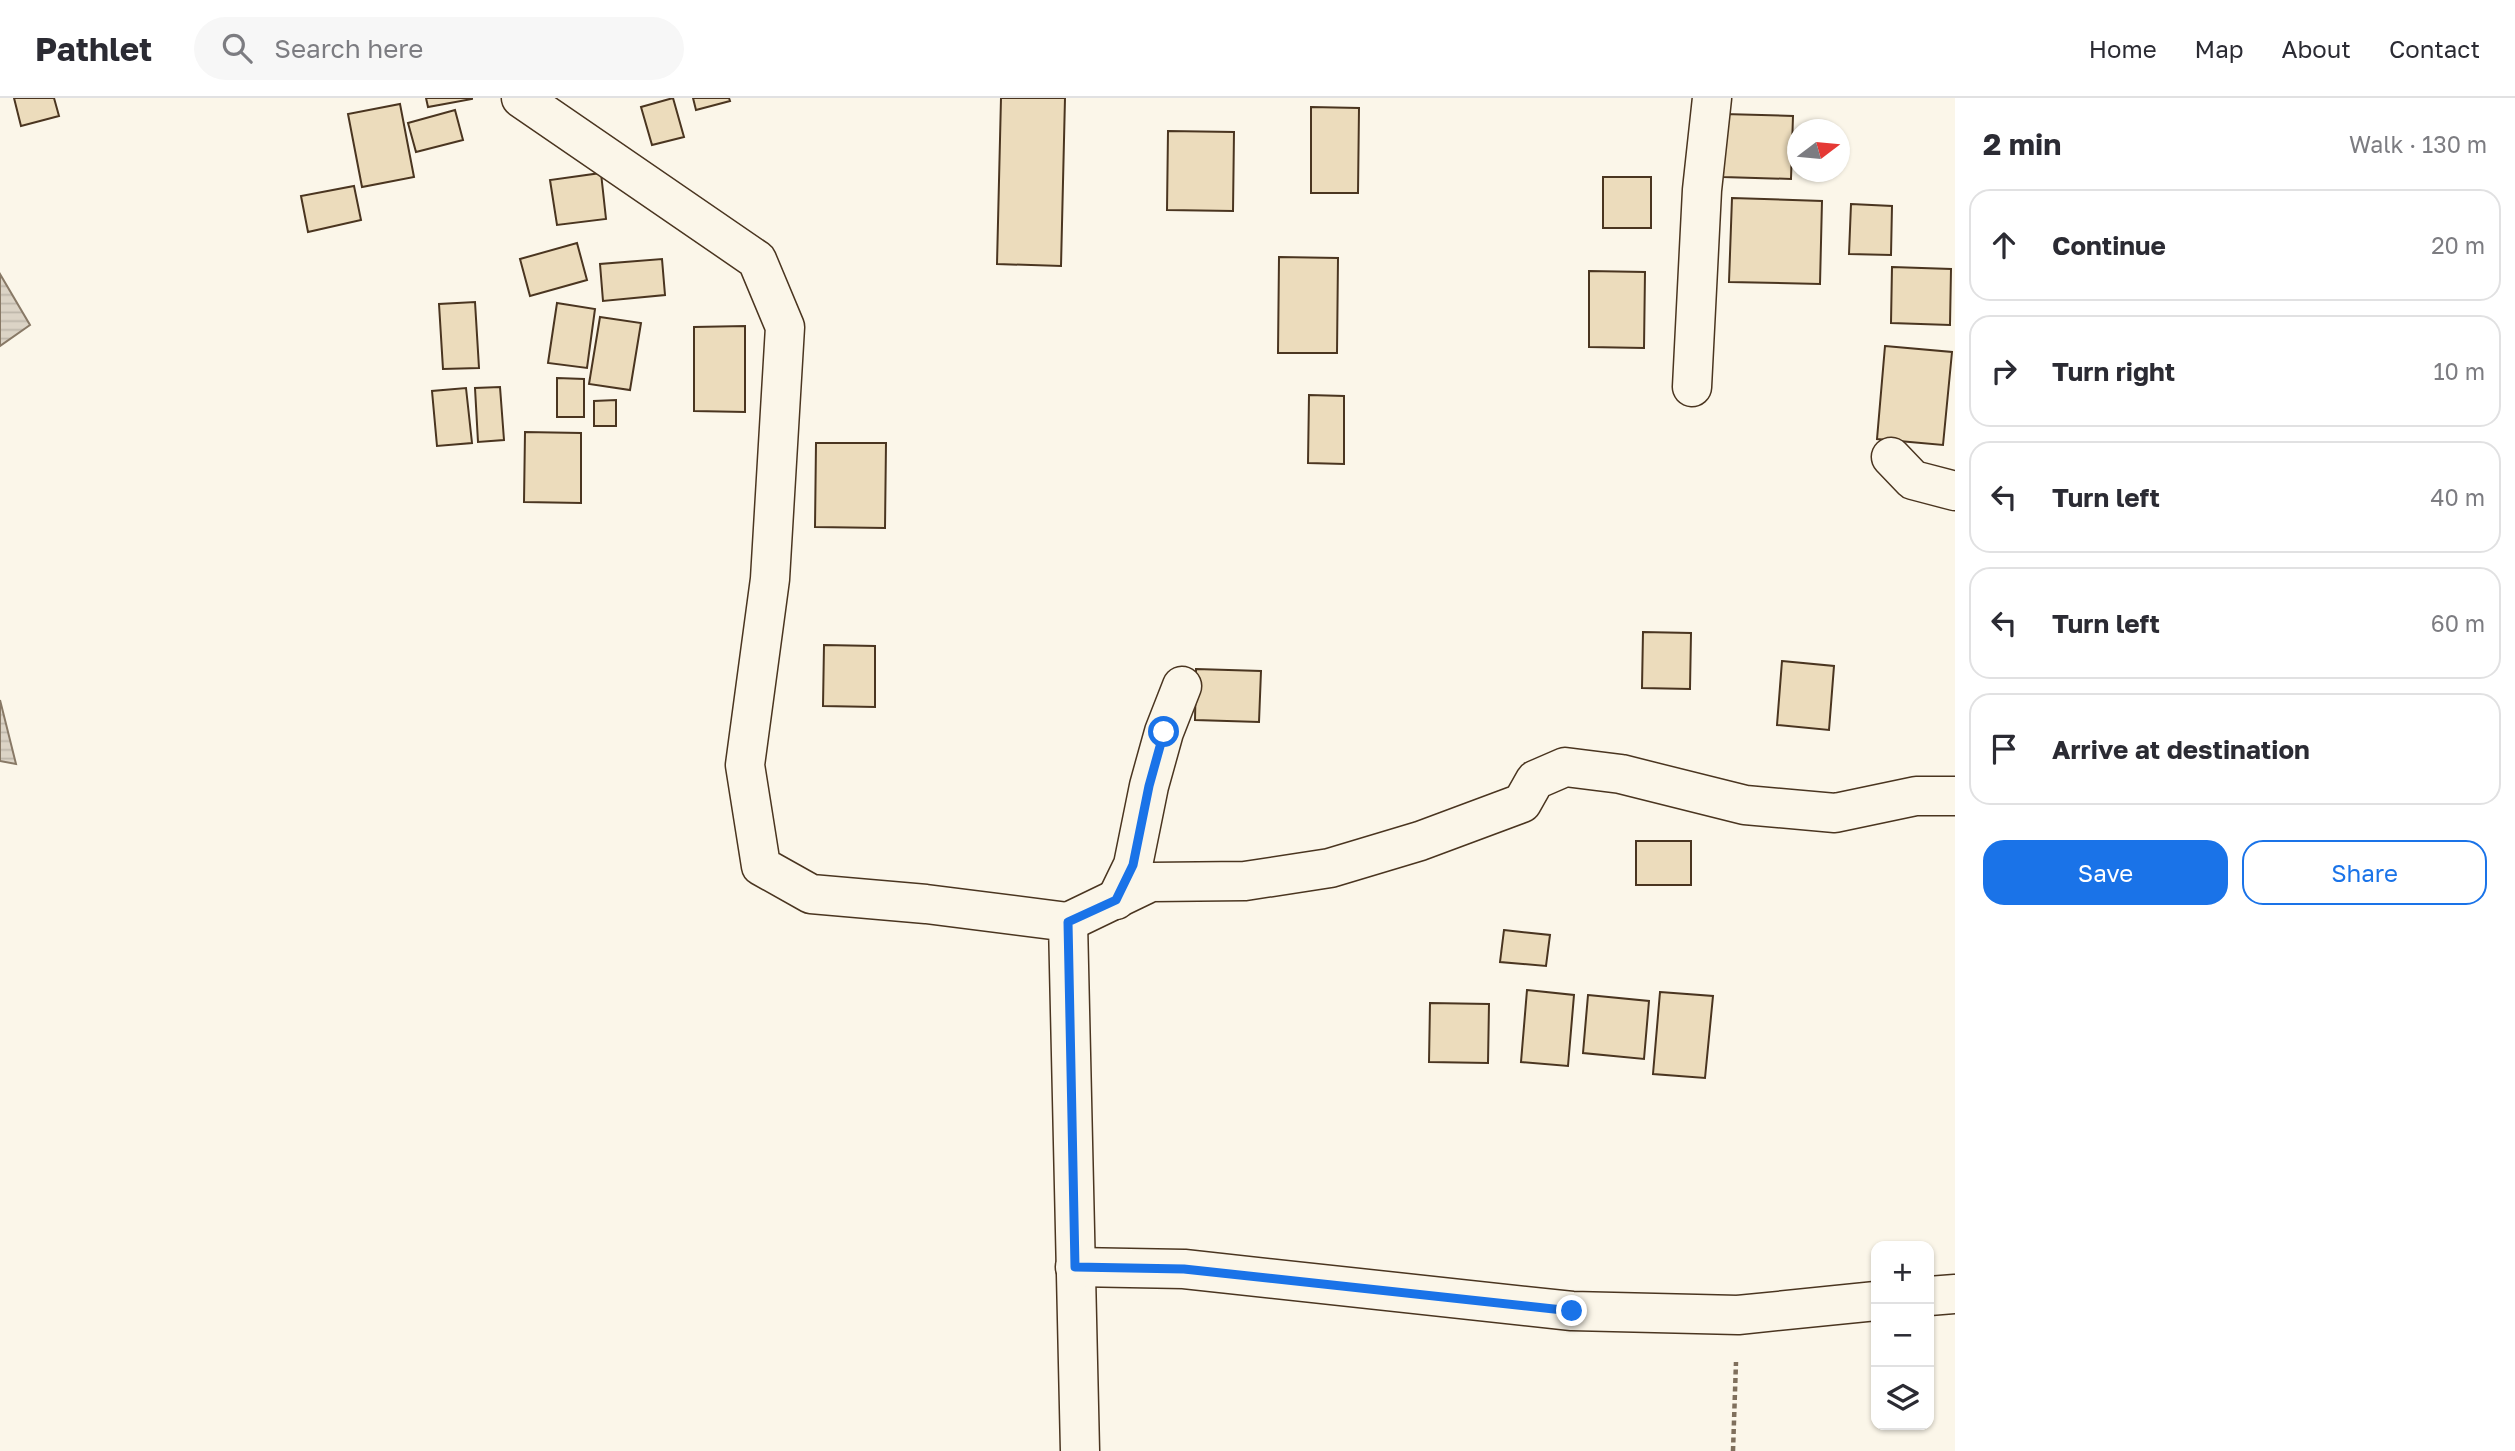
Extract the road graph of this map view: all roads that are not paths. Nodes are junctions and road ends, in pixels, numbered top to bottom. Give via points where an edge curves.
1 (521, 98) edge
2 (1712, 98) edge
3 (1692, 387) dead end
4 (1891, 457) dead end
5 (1955, 491) edge
6 (1182, 686) dead end
7 (1955, 796) edge
8 (1116, 900) junction
9 (1068, 922) junction
10 (1075, 1267) junction
11 (1955, 1294) edge
12 (1934, 1296) edge
13 (1871, 1302) edge
14 (1080, 1451) edge

1 - 9 street via 757,260 785,327 770,579 745,765 761,866 811,894
2 - 3 street via 1702,190
4 - 5 street via 1913,480
6 - 8 street via 1164,732 1133,865
7 - 8 street via 1916,796 1835,813 1745,805 1621,774 1565,767 1535,780 1522,803 1343,864 1245,881 1152,882
8 - 9 street
9 - 10 street
10 - 13 street via 1184,1269 1572,1311 1738,1315
10 - 14 street
11 - 12 street

